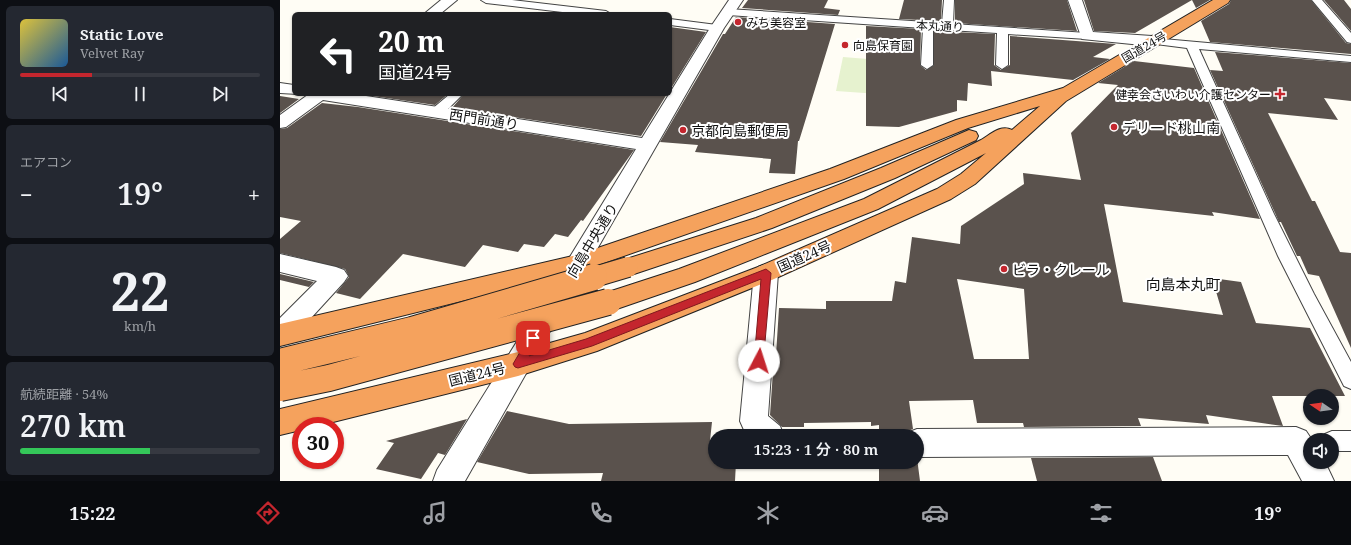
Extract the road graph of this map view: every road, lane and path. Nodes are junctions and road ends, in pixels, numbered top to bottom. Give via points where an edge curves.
1 (450, 0) edge
2 (486, 0) edge
3 (949, 0) edge
4 (1075, 0) edge
5 (1223, 0) edge
6 (1317, 0) edge
7 (732, 6) edge
8 (549, 7) edge
9 (434, 12) edge
10 (590, 12) edge
11 (672, 22) edge
12 (928, 26) junction
13 (947, 26) junction
14 (717, 28) junction
15 (1002, 30) junction
16 (1087, 36) junction
17 (1351, 40) edge
18 (1152, 41) junction
19 (1191, 44) junction
20 (1351, 59) edge
21 (927, 65) dead end
22 (1002, 65) dead end
23 (280, 88) edge
24 (292, 90) edge
25 (1065, 93) junction
26 (317, 96) edge
27 (333, 96) edge
28 (455, 96) edge
29 (437, 112) junction
30 (280, 123) edge
31 (648, 145) junction
32 (280, 263) edge
33 (578, 263) junction
34 (766, 273) junction
35 (280, 334) edge
36 (280, 362) edge
37 (518, 364) junction
38 (1351, 380) edge
39 (280, 388) edge
40 (280, 422) edge
41 (763, 429) edge
42 (1303, 441) edge
43 (1339, 441) edge
44 (1351, 441) edge
45 (924, 443) edge
46 (1314, 469) edge
47 (448, 481) edge
48 (1319, 481) edge

1 - 9 street
2 - 8 lane
3 - 13 lane
4 - 16 street
5 - 18 highway, 国道24号
6 - 17 lane
7 - 12 lane, 本丸通り
7 - 14 street, 向島中央通り
8 - 10 lane
11 - 14 lane
12 - 13 lane, 本丸通り
12 - 21 lane
13 - 15 lane, 本丸通り
14 - 31 street, 向島中央通り
15 - 16 lane, 本丸通り
15 - 22 lane
16 - 18 street, 本丸通り
18 - 19 lane
18 - 25 highway, 国道24号
19 - 20 lane
19 - 38 lane via 1223,119 1319,323
23 - 24 street
25 - 33 highway, 国道24号 via 962,124 837,174
25 - 34 highway, 国道24号 via 962,183 944,194
25 - 36 highway, 国道24号, bridge via 888,173 764,223 464,316 349,347
25 - 39 highway, 国道24号, bridge via 988,144 871,204 687,276 608,302 329,378
26 - 30 street
27 - 29 street, 西門前通り
28 - 29 lane
29 - 31 street, 西門前通り
31 - 33 street, 向島中央通り
32 - 35 street via 336,276
33 - 35 highway, 国道24号
33 - 37 street, 向島中央通り
34 - 37 highway, 国道24号 via 588,343
34 - 41 street via 754,421
37 - 40 highway, 国道24号
37 - 47 street, 向島中央通り
42 - 45 street
43 - 44 lane
46 - 48 street

